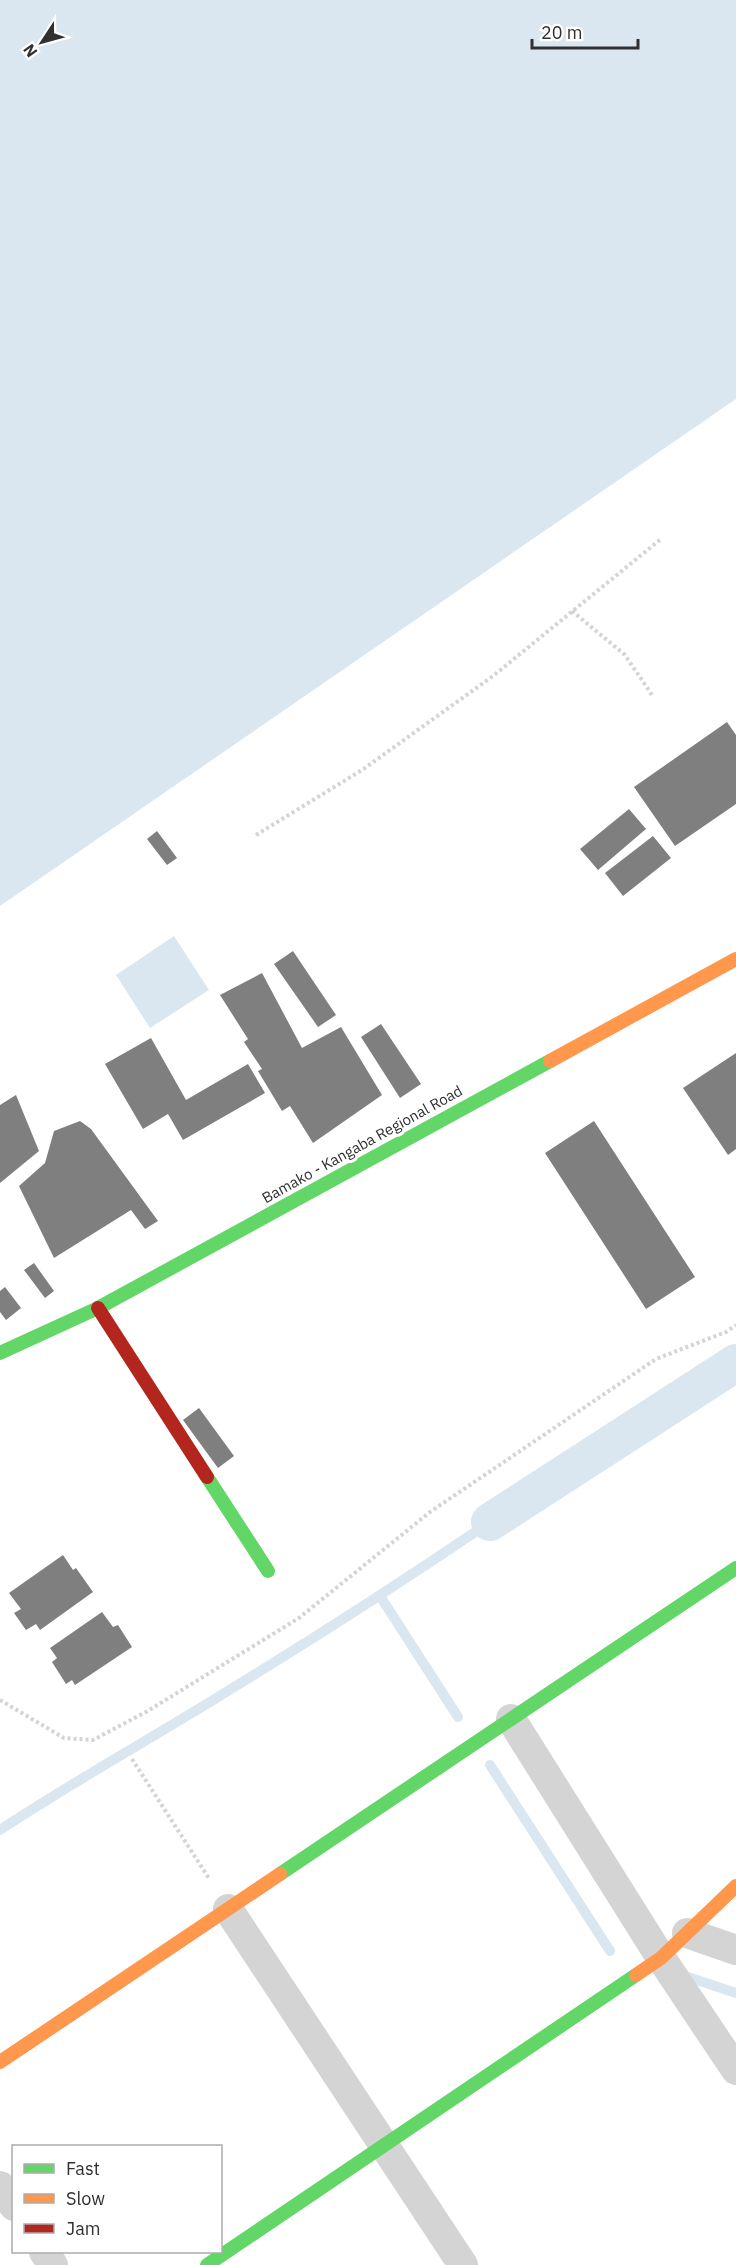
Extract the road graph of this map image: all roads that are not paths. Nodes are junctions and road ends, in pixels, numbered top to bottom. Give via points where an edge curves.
1 (736, 958) edge
2 (98, 1308) junction
3 (0, 1353) edge
4 (736, 1568) edge
5 (268, 1571) dead end
6 (511, 1719) junction
7 (736, 1886) edge
8 (228, 1909) junction
9 (687, 1933) junction
10 (736, 1950) edge
11 (661, 1958) junction
12 (0, 2062) edge
13 (736, 2070) edge
14 (384, 2145) junction
15 (0, 2186) edge
16 (12, 2203) edge
17 (207, 2265) edge
18 (463, 2265) edge

1 - 2 street, Bamako - Kangaba Regional Road
2 - 3 street, Bamako - Kangaba Regional Road
2 - 5 street
4 - 6 street
6 - 8 street
6 - 11 street
7 - 9 street
8 - 12 street
8 - 14 street
9 - 10 street
9 - 11 street
11 - 13 street
11 - 14 street
14 - 17 street
14 - 18 street
15 - 16 street

